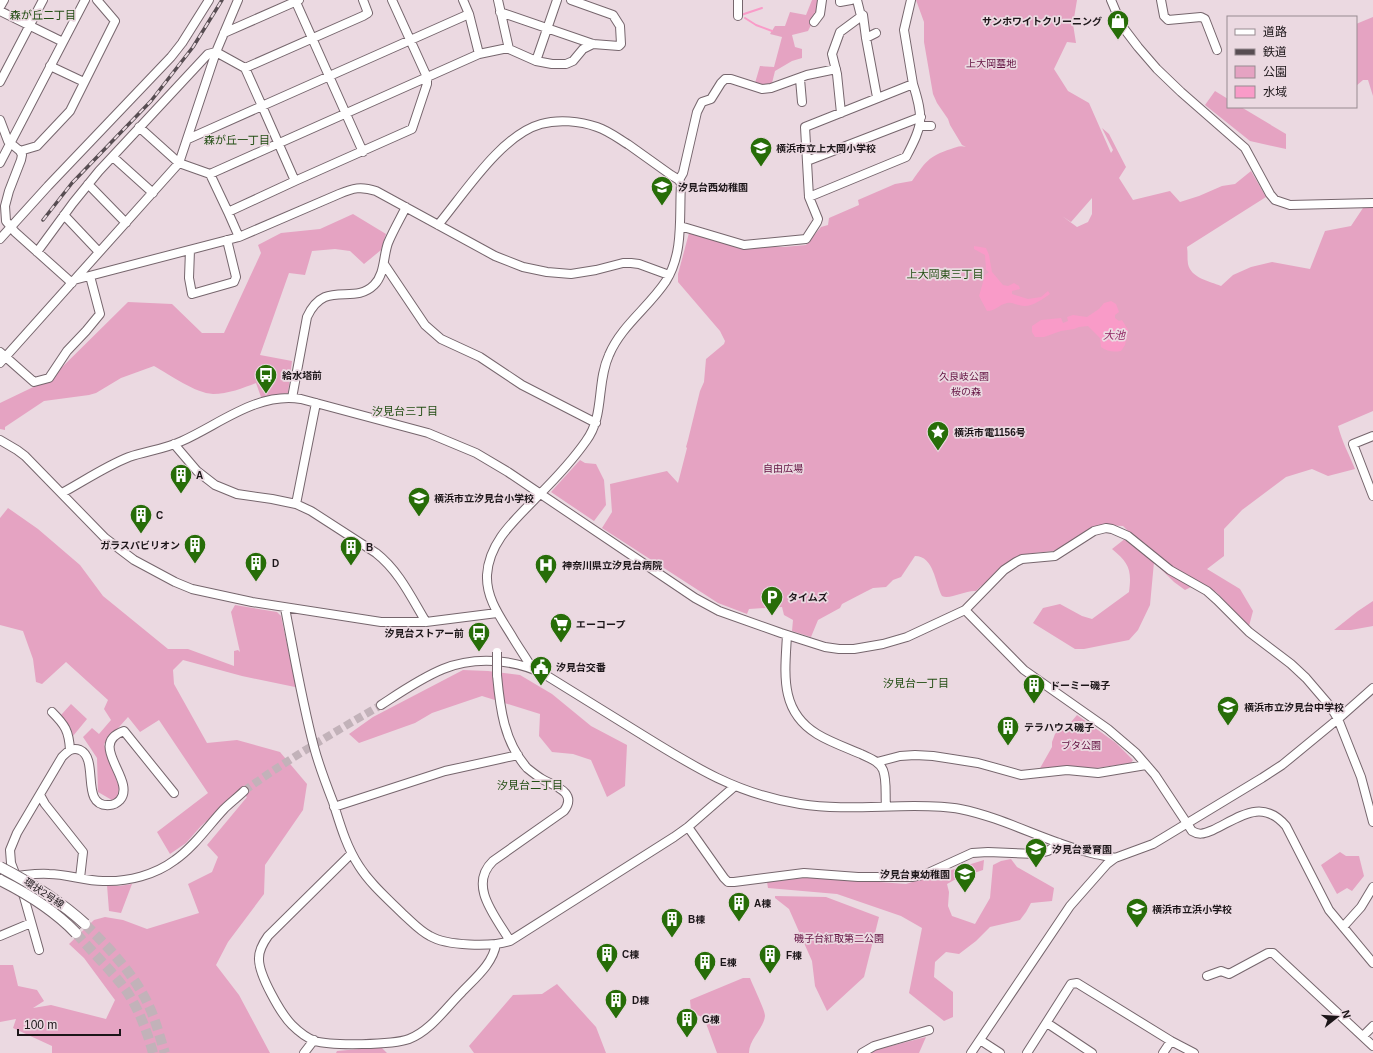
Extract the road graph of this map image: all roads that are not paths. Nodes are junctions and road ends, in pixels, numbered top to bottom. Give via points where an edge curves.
1 (4, 0) edge
2 (43, 0) edge
3 (85, 0) edge
4 (97, 0) edge
5 (209, 0) edge
6 (238, 0) edge
7 (297, 0) edge
8 (363, 0) edge
9 (463, 0) edge
10 (498, 0) edge
11 (557, 0) edge
12 (571, 0) edge
13 (738, 0) edge
14 (822, 0) edge
15 (840, 0) edge
16 (851, 0) edge
17 (857, 0) edge
18 (911, 0) edge
19 (1111, 0) edge
20 (1161, 0) edge
21 (395, 1) edge
22 (0, 7) edge
23 (0, 10) edge
24 (500, 12) junction
25 (469, 14) junction
26 (738, 16) dead end
27 (862, 16) junction
28 (906, 20) junction
29 (814, 22) dead end
30 (898, 24) dead end
31 (30, 26) junction
32 (547, 28) junction
33 (224, 33) junction
34 (876, 33) dead end
35 (312, 38) junction
36 (866, 38) junction
37 (410, 40) junction
38 (62, 42) junction
39 (593, 44) junction
40 (509, 49) junction
41 (1216, 50) dead end
42 (216, 52) junction
43 (479, 54) junction
44 (536, 61) junction
45 (50, 66) junction
46 (245, 68) junction
47 (836, 69) junction
48 (329, 76) junction
49 (427, 77) junction
50 (800, 79) junction
51 (0, 82) edge
52 (84, 82) junction
53 (913, 84) junction
54 (877, 97) junction
55 (802, 102) dead end
56 (262, 106) junction
57 (841, 113) junction
58 (346, 114) junction
59 (921, 116) junction
60 (0, 120) edge
61 (920, 126) junction
62 (931, 126) dead end
63 (139, 127) junction
64 (188, 139) junction
65 (279, 143) junction
66 (11, 144) junction
67 (20, 151) junction
68 (363, 152) junction
69 (113, 157) junction
70 (807, 161) junction
71 (0, 163) edge
72 (179, 163) junction
73 (210, 174) junction
74 (679, 180) junction
75 (295, 181) junction
76 (88, 184) junction
77 (153, 193) junction
78 (809, 196) junction
79 (1373, 203) edge
80 (406, 207) junction
81 (228, 212) junction
82 (64, 215) junction
83 (126, 223) junction
84 (438, 224) junction
85 (680, 226) junction
86 (11, 228) junction
87 (239, 237) junction
88 (0, 239) edge
89 (227, 240) junction
90 (190, 250) junction
91 (36, 252) junction
92 (99, 252) junction
93 (384, 264) junction
94 (669, 274) junction
95 (90, 276) junction
96 (73, 282) junction
97 (2, 358) edge
98 (292, 398) junction
99 (316, 403) junction
100 (596, 423) junction
101 (1373, 436) edge
102 (0, 440) edge
103 (174, 444) junction
104 (62, 493) junction
105 (540, 494) junction
106 (1373, 496) edge
107 (296, 504) junction
108 (285, 608) junction
109 (965, 610) junction
110 (497, 613) junction
111 (426, 622) junction
112 (787, 635) junction
113 (497, 652) dead end
114 (532, 668) junction
115 (1373, 688) edge
116 (382, 704) tunnel mouth
117 (52, 712) dead end
118 (1338, 719) junction
119 (70, 750) junction
120 (518, 755) junction
121 (877, 762) junction
122 (1146, 765) junction
123 (735, 786) junction
124 (244, 791) tunnel mouth
125 (174, 793) dead end
126 (40, 795) junction
127 (886, 806) junction
128 (334, 807) junction
129 (1373, 822) edge
130 (1187, 824) junction
131 (688, 827) junction
132 (1059, 843) junction
133 (352, 854) junction
134 (1115, 858) junction
135 (0, 867) edge
136 (16, 876) junction
137 (80, 878) junction
138 (0, 879) edge
139 (1373, 887) edge
140 (32, 923) junction
141 (85, 924) tunnel mouth
142 (1343, 927) junction
143 (76, 933) tunnel mouth
144 (0, 936) edge
145 (510, 941) junction
146 (496, 944) junction
147 (39, 950) dead end
148 (1373, 963) edge
149 (1207, 976) dead end
150 (1047, 1024) junction
151 (1373, 1026) edge
152 (929, 1030) dead end
153 (1363, 1036) junction
154 (314, 1040) junction
155 (980, 1040) junction
156 (1171, 1041) junction
157 (1373, 1046) edge
158 (304, 1053) edge
159 (862, 1053) edge
160 (972, 1053) edge
161 (1000, 1053) edge
162 (1027, 1053) edge
163 (1092, 1053) edge
164 (1163, 1053) edge
165 (1194, 1053) edge

1 - 22 street
2 - 31 street
3 - 38 street
4 - 52 street via 115,21
5 - 86 street via 171,57
6 - 33 street
7 - 33 street
7 - 35 street
8 - 35 street via 368,13
9 - 25 street
10 - 24 street
11 - 32 street
12 - 39 street via 613,15 620,26 619,46
13 - 26 street
14 - 29 street via 820,14
15 - 16 street
17 - 27 street
18 - 28 street
19 - 79 street via 1122,26 1138,47 1181,92 1245,148 1270,194 1276,200 1290,205
20 - 41 street via 1164,16 1168,20 1201,17 1205,19
21 - 37 street
23 - 31 street
24 - 32 street
24 - 40 street
25 - 37 street
25 - 43 street
27 - 36 street
27 - 47 street via 840,32 832,54
28 - 30 street
28 - 53 street via 904,30
31 - 38 street
31 - 51 street
32 - 39 street
32 - 44 street
33 - 42 street
34 - 36 street
35 - 46 street
35 - 48 street
36 - 54 street
37 - 48 street
37 - 49 street
38 - 45 street
39 - 44 street via 566,64
40 - 43 street
40 - 44 street
42 - 46 street
42 - 63 street via 208,54
42 - 64 street
43 - 49 street
45 - 52 street
45 - 66 street
46 - 56 street
47 - 50 street
47 - 57 street
48 - 56 street
48 - 58 street
49 - 58 street
49 - 68 street via 412,129
50 - 55 street
50 - 74 street via 762,89 731,79 721,83 711,99 702,102 697,112 683,173
52 - 67 street via 70,111 37,146
53 - 54 street
53 - 59 street
54 - 57 street
56 - 64 street
56 - 65 street
57 - 70 street via 805,127
58 - 65 street
58 - 68 street
59 - 61 street
59 - 70 street
60 - 66 street
61 - 62 street
61 - 78 street via 906,157
63 - 69 street
63 - 72 street
64 - 72 street
65 - 73 street
65 - 75 street
66 - 67 street
66 - 71 street
67 - 86 street via 21,160 5,206 6,221
68 - 75 street
69 - 76 street
69 - 77 street
70 - 78 street
72 - 73 street
72 - 77 street
73 - 81 street
74 - 84 street via 598,127 577,122 549,122 527,130 502,148
74 - 85 street
75 - 81 street
76 - 82 street
76 - 83 street
77 - 83 street
78 - 85 street via 818,219 806,238 744,245
80 - 84 street
80 - 87 street via 376,191 365,187 354,188
80 - 93 street via 388,243
81 - 87 street
82 - 91 street
82 - 92 street
83 - 92 street
84 - 94 street via 495,256 534,270 571,274 631,263
85 - 94 street via 678,252
86 - 88 street
86 - 91 street
87 - 89 street
89 - 90 street
89 - 90 street via 236,277 234,282 192,294 189,278
90 - 95 street
91 - 96 street
92 - 96 street
93 - 98 street via 381,275 366,291 334,294 311,307
93 - 100 street via 425,324 441,339 480,357 522,385
94 - 100 street via 609,355 601,380
95 - 96 street
95 - 97 street via 100,314 67,351 49,378 34,382
96 - 97 street
98 - 99 street
98 - 103 street via 250,406
99 - 105 street via 428,433 462,446 492,462
99 - 107 street
100 - 105 street via 587,441
101 - 106 street via 1353,444
102 - 104 street via 25,456
103 - 104 street via 119,462
103 - 107 street via 206,479 226,490 249,497
104 - 108 street via 105,538 152,571 192,588
105 - 110 street via 502,535 488,564 487,586
105 - 112 street via 708,606
107 - 111 street via 311,511 385,560 399,577
108 - 111 street via 381,622
108 - 128 street via 312,738
109 - 112 street via 907,637 868,647 825,647
109 - 118 street via 1010,565 1022,559 1054,556 1094,532 1112,529 1128,536 1170,570 1212,595 1249,632 1298,670 1330,706
109 - 122 street via 1024,670 1108,729
110 - 111 street
110 - 114 street
112 - 121 street via 787,695 796,716 819,735
113 - 120 street, bridge via 500,706 507,734
114 - 116 street via 482,660 461,663 427,676
114 - 123 street via 694,767
115 - 118 street
117 - 119 street via 67,732
118 - 129 street via 1361,777
118 - 130 street via 1282,765
119 - 125 street via 78,749 87,755 92,794 101,804 113,805 123,796 122,781 110,753 110,745 112,738 124,732
119 - 126 street via 62,756
120 - 128 street via 445,771
120 - 145 street via 536,775 562,789 567,802 564,811 493,861 484,873 482,887 485,899
121 - 122 street via 900,756 933,756 978,763 1021,775 1066,770 1098,773
121 - 127 street via 883,770
122 - 130 street
123 - 127 street via 800,804 835,807
123 - 131 street
124 - 137 street via 190,847 162,868 133,879 118,881
126 - 136 street via 12,843 11,863
126 - 137 street via 83,852
127 - 132 street via 950,808 978,813
128 - 133 street
130 - 134 street via 1153,844
130 - 142 street via 1196,834 1201,834 1253,812 1274,815 1286,826 1330,910
131 - 132 street via 728,882 804,873 912,877 926,874 972,854 1037,854 1048,851
131 - 145 street
132 - 134 street
133 - 146 street via 377,890 430,936 452,943
133 - 154 street via 268,936 260,950 261,972 282,1011 293,1026
134 - 155 street via 1070,906
135 - 141 main road, 環状2号線, bridge via 30,882
136 - 137 street via 49,874
136 - 138 street
136 - 140 street
138 - 143 main road, 環状2号線, bridge via 48,909
139 - 142 street via 1361,907
140 - 144 street
140 - 147 street
142 - 148 street
145 - 146 street
146 - 154 street via 487,964 433,1022 414,1036 396,1042 349,1044
149 - 153 street via 1221,970 1228,974 1268,953 1273,953
150 - 156 street via 1071,984 1077,983
150 - 162 street
150 - 163 street
151 - 153 street
152 - 159 street via 874,1046
153 - 157 street
154 - 158 street
155 - 160 street
155 - 161 street
156 - 164 street
156 - 165 street

